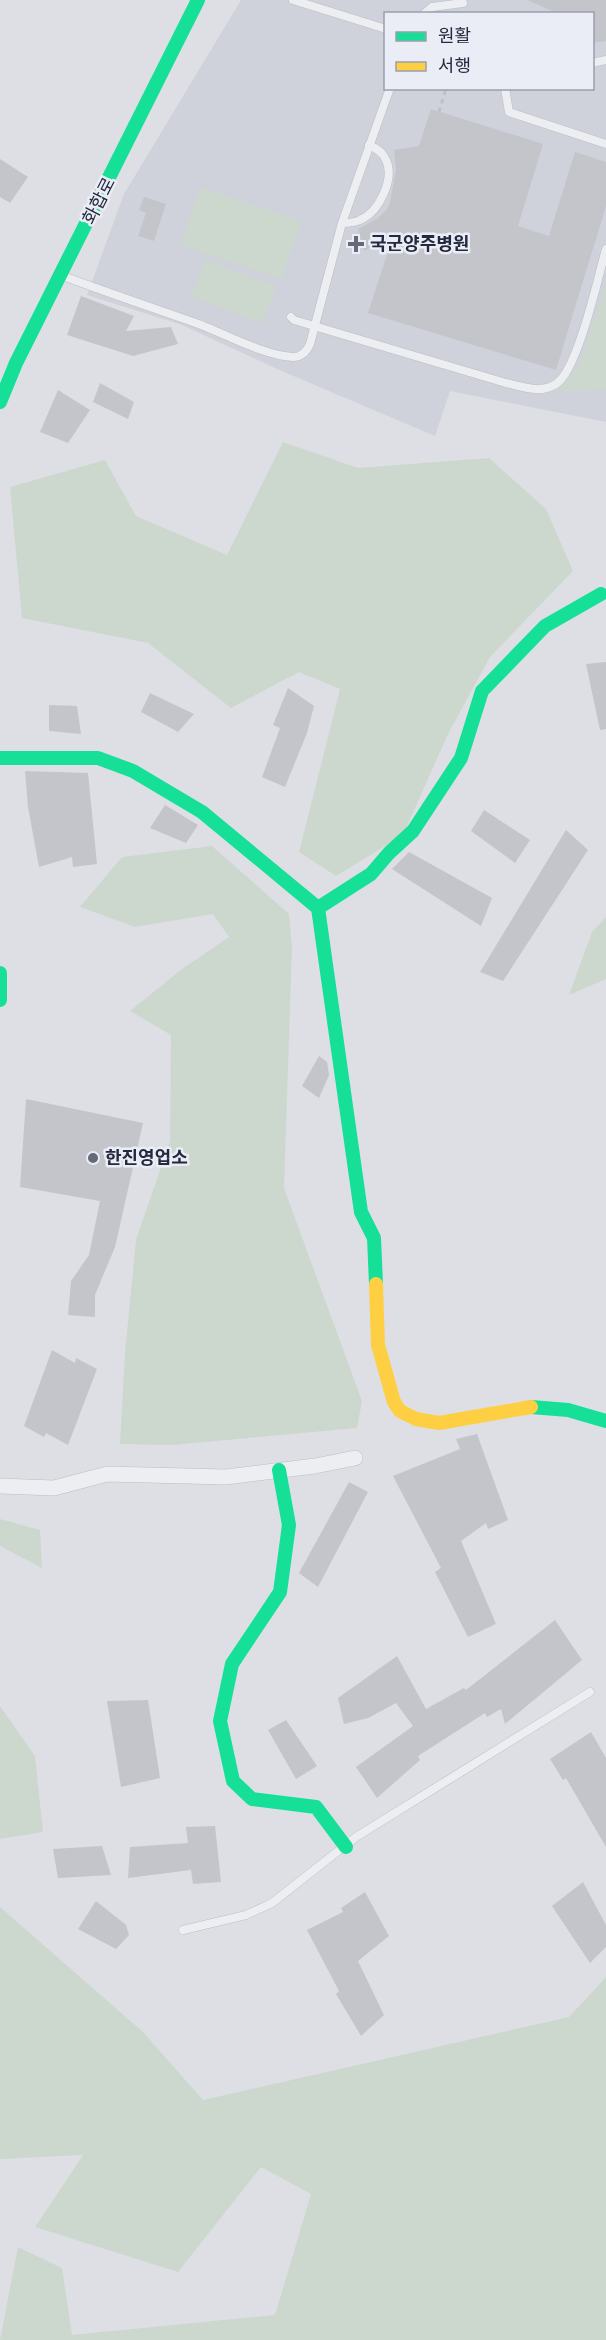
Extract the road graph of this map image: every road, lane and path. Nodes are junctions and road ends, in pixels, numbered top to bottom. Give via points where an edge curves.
1 (198, 0) edge
2 (293, 0) edge
3 (463, 3) dead end
4 (426, 12) edge
5 (384, 28) edge
6 (389, 90) edge
7 (445, 90) edge
8 (505, 90) edge
9 (439, 112) dead end
10 (369, 144) junction
11 (606, 144) edge
12 (342, 223) junction
13 (606, 249) edge
14 (61, 276) junction
15 (291, 316) dead end
16 (314, 326) junction
17 (0, 402) edge
18 (601, 594) dead end
19 (0, 758) edge
20 (318, 908) junction
21 (0, 973) edge
22 (0, 1000) edge
23 (606, 1421) edge
24 (355, 1458) dead end
25 (279, 1470) junction
26 (0, 1486) edge
27 (590, 1692) dead end
28 (346, 1847) junction
29 (183, 1930) dead end

1 - 14 street, 화합로
2 - 5 lane
3 - 4 lane via 429,8
6 - 10 lane
7 - 9 path
8 - 11 lane via 509,111
10 - 12 lane
10 - 12 lane via 386,159 389,171 382,198 361,220
12 - 16 lane
13 - 16 lane via 575,355 560,380 545,388 506,383
14 - 16 lane via 283,355 304,354
14 - 17 street, 화합로
15 - 16 lane
18 - 20 street via 545,626 482,691 460,758 413,831 371,874
19 - 20 street via 98,758 133,771 202,812
20 - 23 street via 361,1212 374,1238 378,1345 394,1402 416,1419 439,1423 527,1407 568,1410
21 - 22 street
24 - 25 street
25 - 26 street via 225,1477 107,1474 54,1488
25 - 28 street via 289,1525 280,1592 232,1664 220,1721 233,1781 252,1799 316,1807
27 - 28 lane via 356,1837
28 - 29 lane via 272,1903 246,1915

